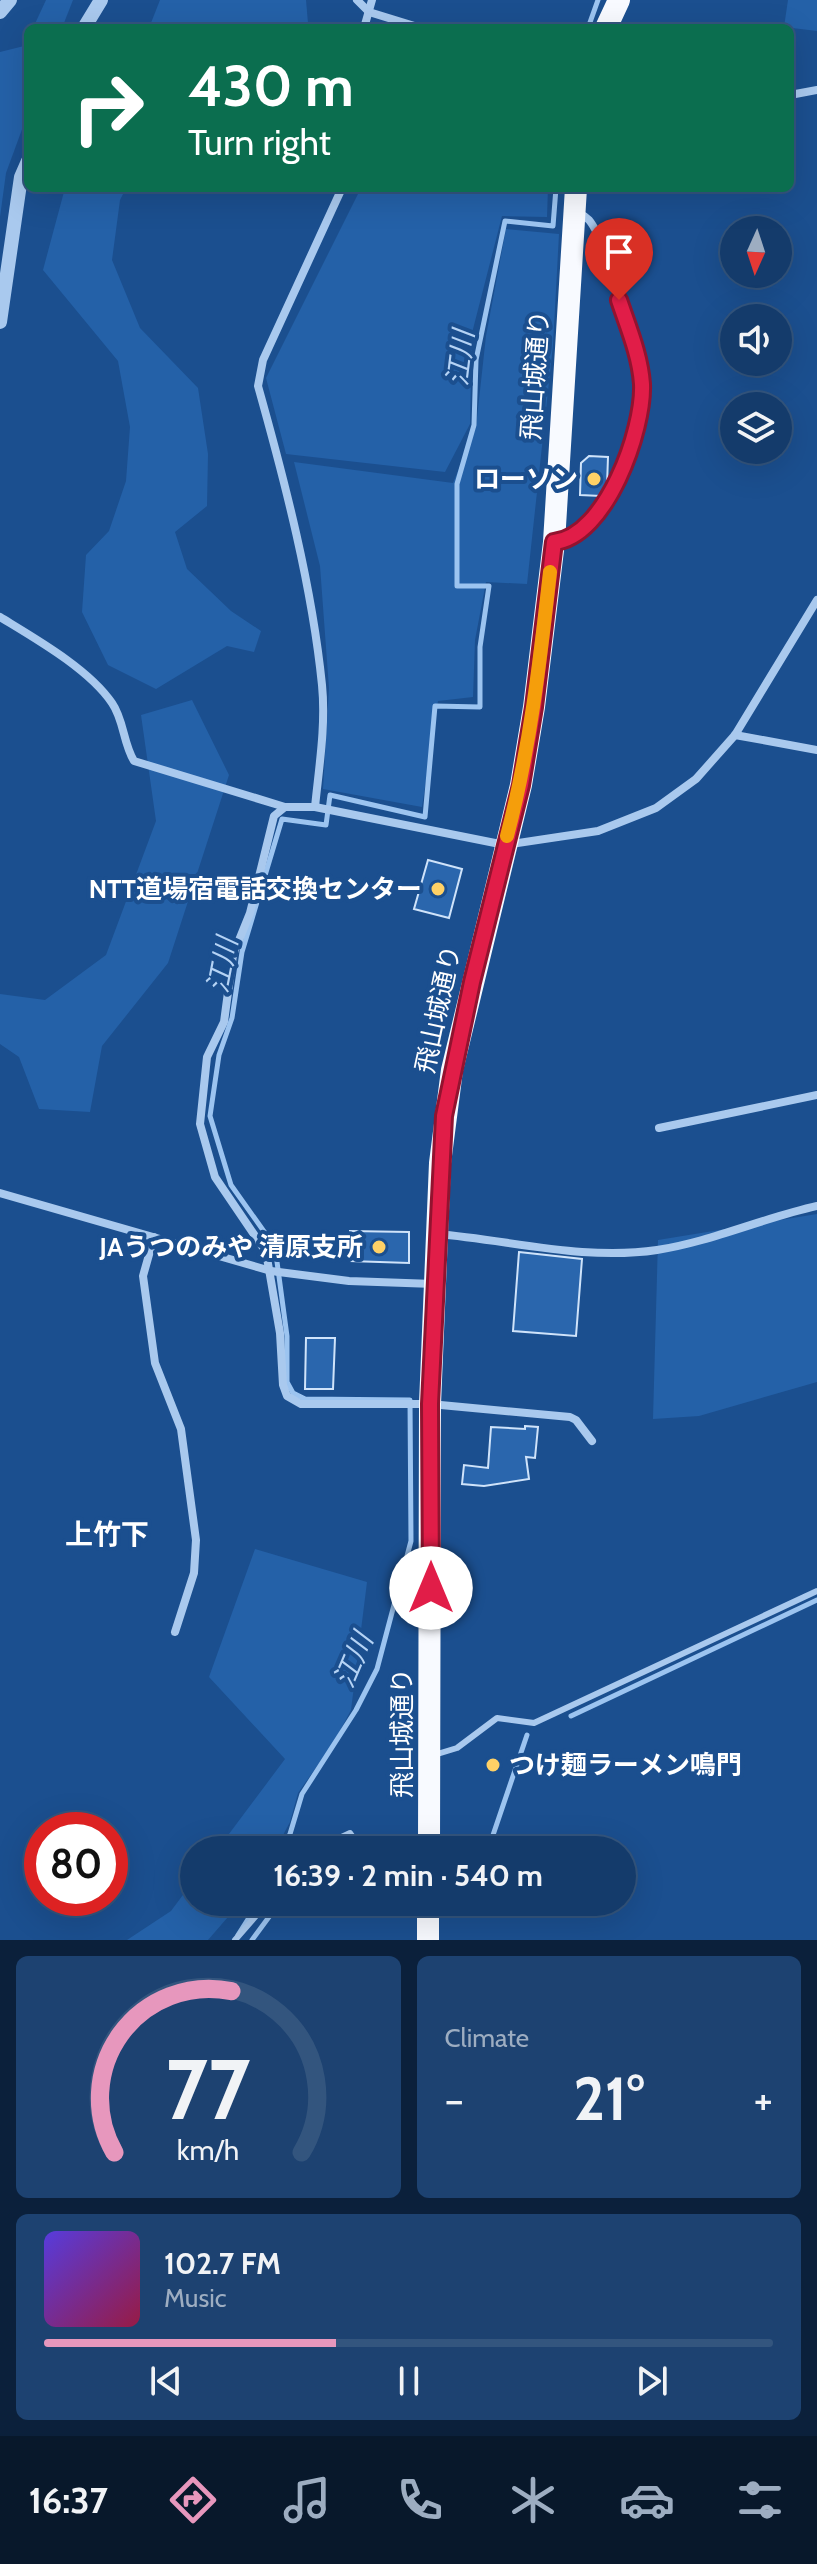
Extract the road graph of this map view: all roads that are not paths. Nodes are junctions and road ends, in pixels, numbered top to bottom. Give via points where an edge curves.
1 (10, 0) edge
2 (101, 0) edge
3 (357, 0) edge
4 (372, 0) edge
5 (619, 0) edge
6 (0, 12) edge
7 (369, 12) junction
8 (86, 24) edge
9 (365, 24) edge
10 (408, 24) edge
11 (608, 24) edge
12 (817, 90) edge
13 (794, 94) edge
14 (24, 170) edge
15 (340, 192) edge
16 (576, 192) edge
17 (575, 211) junction
18 (0, 322) edge
19 (554, 542) junction
20 (817, 600) edge
21 (0, 617) edge
22 (735, 735) junction
23 (817, 750) edge
24 (285, 807) junction
25 (315, 807) junction
26 (505, 845) junction
27 (817, 1095) edge
28 (659, 1128) dead end
29 (0, 1193) edge
30 (817, 1206) edge
31 (437, 1234) junction
32 (154, 1237) junction
33 (271, 1271) junction
34 (435, 1284) junction
35 (430, 1404) junction
36 (592, 1441) dead end
37 (817, 1591) edge
38 (175, 1632) dead end
39 (431, 1756) junction
40 (429, 1836) edge
41 (256, 1916) edge
42 (428, 1916) edge
43 (235, 1940) edge
44 (428, 1940) edge

1 - 6 street
2 - 8 street
3 - 7 street
4 - 7 street
5 - 11 highway
7 - 9 street
7 - 10 street
12 - 13 street
14 - 18 street
15 - 25 street via 263,360 258,386 301,562 322,686
16 - 17 highway, 飛山城通り
17 - 19 highway, 飛山城通り
17 - 19 street via 588,219 600,240 638,359 641,399 622,469 603,506 580,533
19 - 26 highway, 飛山城通り via 534,707
20 - 22 street
21 - 24 street via 92,680 114,706 125,748 134,761
22 - 23 street
22 - 26 street via 696,779 656,808 598,831
24 - 25 street
24 - 33 street via 274,816 250,913 233,955 224,1022 207,1057 200,1124 215,1177 266,1252
25 - 26 street
26 - 31 highway, 飛山城通り via 452,1070
27 - 28 street
29 - 32 street
30 - 31 street via 657,1250 599,1253
31 - 34 highway, 飛山城通り
32 - 33 street
32 - 38 street via 143,1276 155,1363 181,1429 196,1540 194,1573
33 - 34 street
33 - 35 street via 287,1396 301,1404
34 - 35 highway, 飛山城通り
35 - 36 street via 570,1417
35 - 39 highway, 飛山城通り
37 - 39 lane via 534,1723 497,1718 457,1748
39 - 40 highway, 飛山城通り
41 - 43 lane
42 - 44 highway

